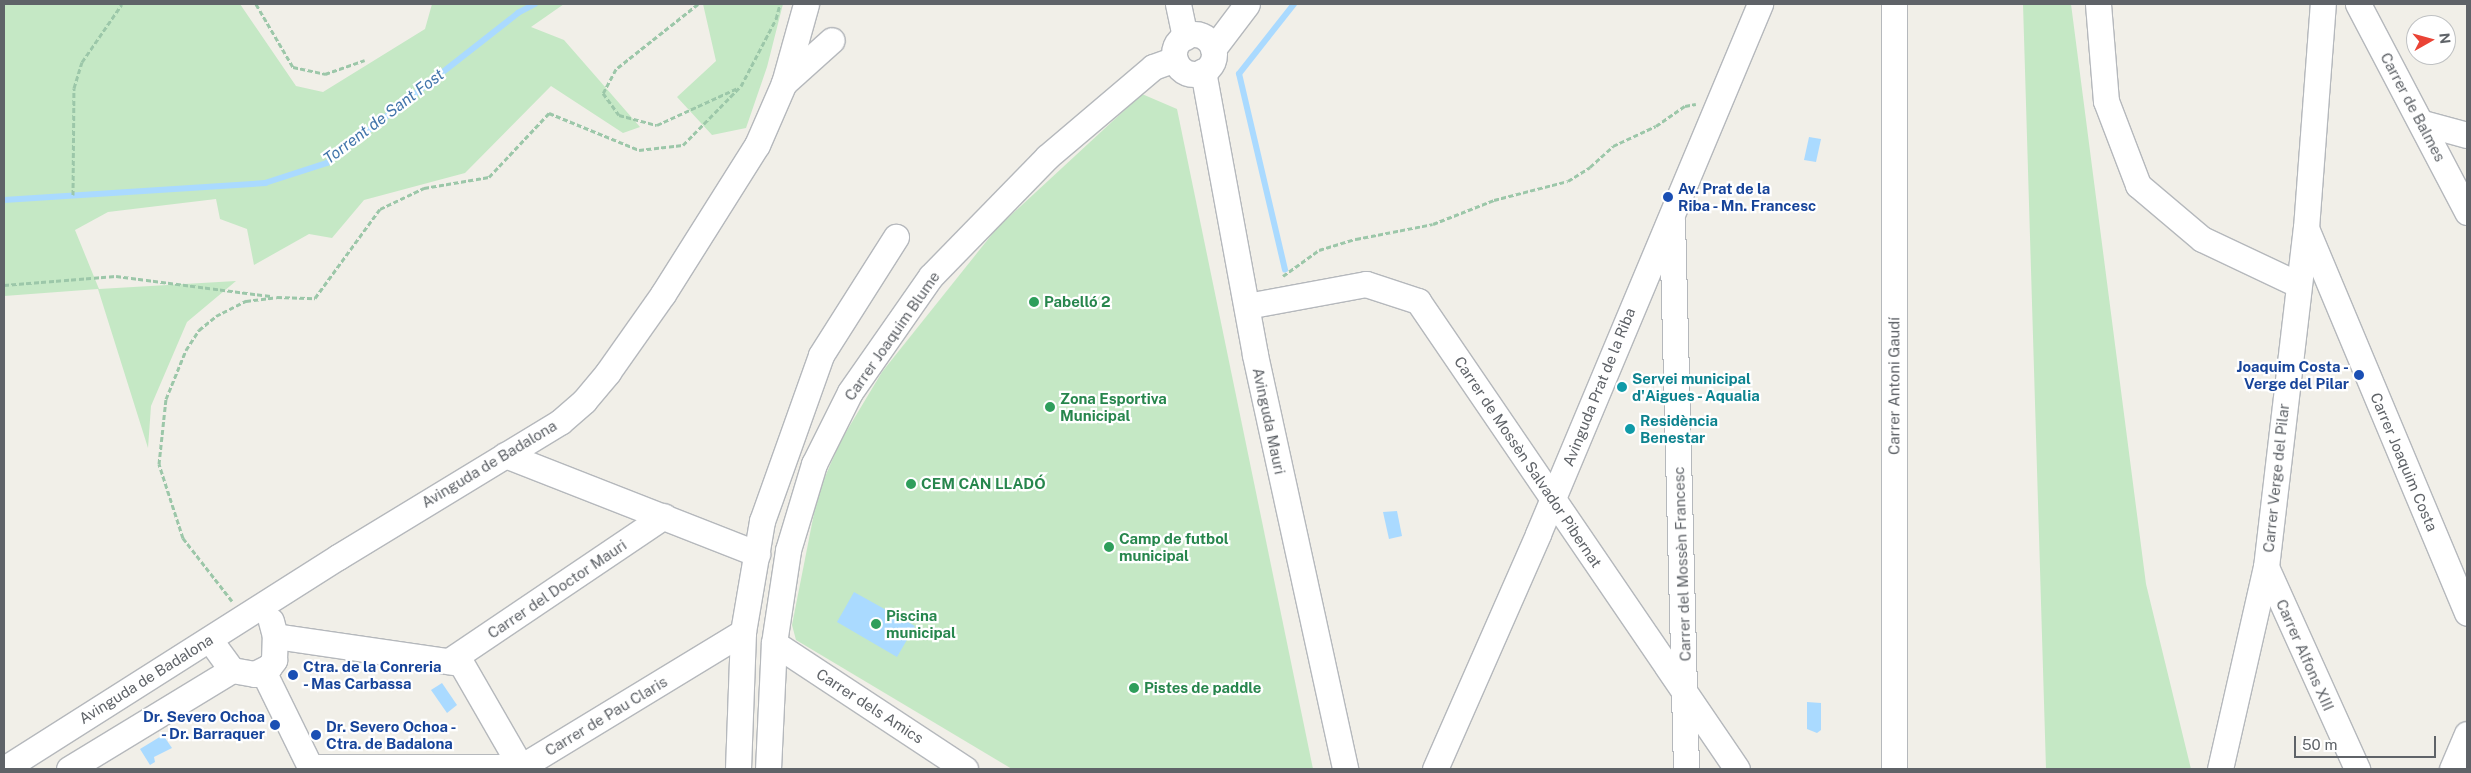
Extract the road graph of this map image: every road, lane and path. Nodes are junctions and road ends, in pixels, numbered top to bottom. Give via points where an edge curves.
1 (122, 4) edge
2 (256, 4) edge
3 (698, 4) edge
4 (780, 4) edge
5 (806, 4) edge
6 (1178, 4) edge
7 (1247, 4) edge
8 (1760, 4) edge
9 (1894, 4) edge
10 (2098, 4) edge
11 (2323, 4) edge
12 (2358, 4) edge
13 (832, 40) dead end
14 (1180, 48) junction
15 (1213, 49) junction
16 (365, 60) dead end
17 (1202, 72) junction
18 (784, 83) junction
19 (741, 86) junction
20 (1719, 101) junction
21 (2423, 123) junction
22 (2467, 135) edge
23 (73, 195) dead end
24 (1672, 210) junction
25 (2467, 212) edge
26 (2306, 228) junction
27 (896, 237) dead end
28 (1276, 277) dead end
29 (2297, 284) junction
30 (4, 285) edge
31 (277, 297) junction
32 (1247, 306) junction
33 (505, 455) junction
34 (1553, 498) junction
35 (664, 516) junction
36 (757, 554) junction
37 (2266, 567) junction
38 (254, 611) junction
39 (2467, 613) edge
40 (743, 632) junction
41 (275, 636) junction
42 (210, 640) junction
43 (774, 643) junction
44 (449, 661) junction
45 (232, 670) junction
46 (264, 671) junction
47 (1685, 693) junction
48 (2467, 734) edge
49 (310, 768) edge
50 (522, 768) edge
51 (4, 769) edge
52 (70, 769) edge
53 (738, 769) edge
54 (768, 769) edge
55 (966, 769) edge
56 (1345, 769) edge
57 (1435, 769) edge
58 (1686, 769) edge
59 (1737, 769) edge
60 (1894, 769) edge
61 (2220, 769) edge
62 (2357, 769) edge
63 (2452, 769) edge

1 - 23 path via 82,62 74,88
2 - 16 path via 293,67 325,74
3 - 19 path via 616,69 604,93 619,115 657,124
4 - 19 path via 776,19
5 - 18 street, Avinguda de Badalona
6 - 14 street
7 - 15 street
8 - 20 street, Avinguda Prat de la Riba
9 - 60 street, Carrer Antoni Gaudí
10 - 29 street via 2106,101 2138,185 2202,239
11 - 26 street, Carrer Verge del Pilar
12 - 21 street, Carrer de Balmes
13 - 18 street
14 - 15 street via 1202,36
14 - 17 street via 1186,72
14 - 43 street, Carrer Joaquim Blume via 1047,157 931,276 850,392 814,464 788,550
15 - 17 street via 1212,62
17 - 32 street, Avinguda Mauri
18 - 33 street, Avinguda de Badalona via 757,145 663,294 608,372 560,422
19 - 31 path via 683,145 639,150 549,113 489,176 424,188 380,209 315,298
20 - 24 street, Avinguda Prat de la Riba
20 - 28 path via 1685,106 1656,126 1614,146 1590,168 1568,181 1494,200 1433,224 1319,250 1284,275
21 - 22 street
21 - 25 street, Carrer de Balmes
24 - 34 street, Avinguda Prat de la Riba
24 - 47 street, Carrer del Mossèn Francesc
26 - 29 street, Carrer Verge del Pilar
26 - 39 street, Carrer Joaquim Costa
27 - 36 street via 821,355 762,521
29 - 37 street, Carrer Verge del Pilar
30 - 31 path via 116,276
31 - 38 path via 246,301 216,316 199,330 186,350 166,399 159,464 184,538
32 - 34 street, Carrer de Mossèn Salvador Pibernat via 1366,284 1418,300
32 - 56 street, Avinguda Mauri
33 - 35 street
33 - 38 street, Avinguda de Badalona
34 - 47 street, Carrer de Mossèn Salvador Pibernat
34 - 57 street, Avinguda Prat de la Riba
35 - 36 street
35 - 44 street, Carrer del Doctor Mauri
36 - 40 street
37 - 61 street, Carrer Verge del Pilar
37 - 62 street, Carrer Alfons XIII
38 - 41 street
38 - 42 street, Avinguda de Badalona
40 - 50 street, Carrer de Pau Claris
40 - 53 street
41 - 44 street
41 - 46 street via 274,660
42 - 45 street
42 - 51 street, Avinguda de Badalona
43 - 54 street, Carrer Joaquim Blume
43 - 55 street, Carrer dels Amics
44 - 50 street via 461,663
45 - 46 street via 245,674
45 - 52 street
46 - 49 street
47 - 58 street, Carrer del Mossèn Francesc
47 - 59 street, Carrer de Mossèn Salvador Pibernat
48 - 63 street
49 - 50 street

